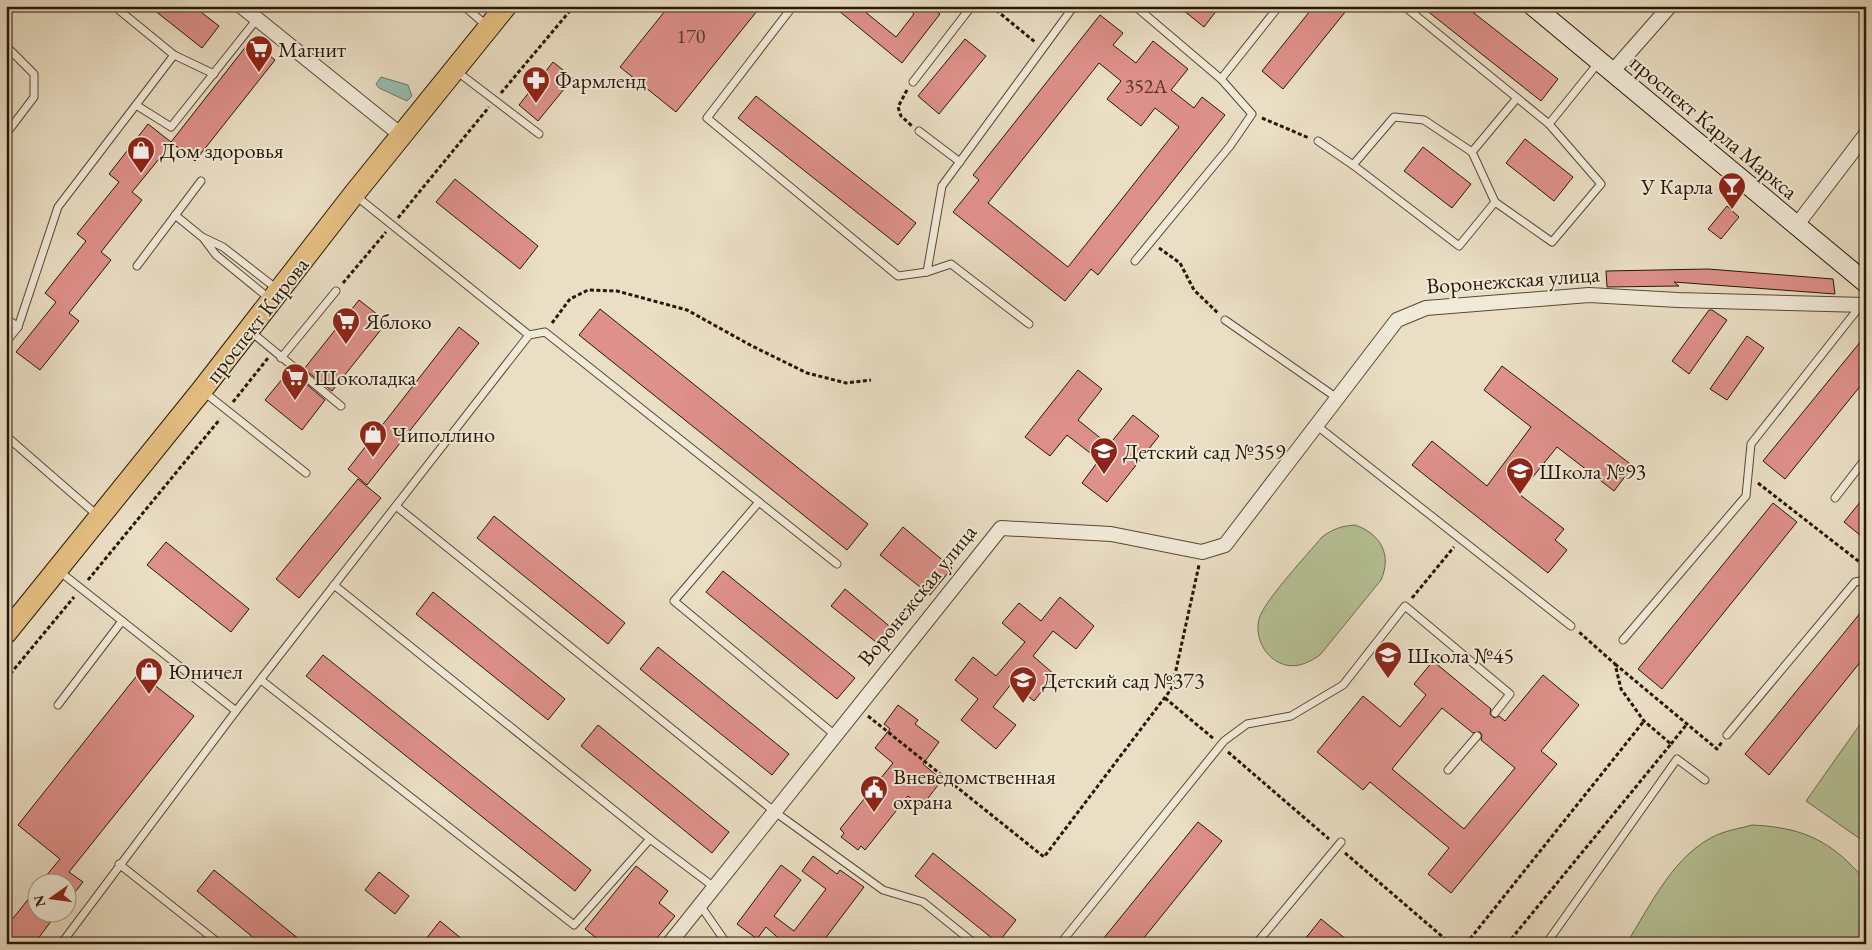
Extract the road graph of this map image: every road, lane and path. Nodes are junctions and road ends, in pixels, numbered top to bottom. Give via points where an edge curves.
1 (114, 6) edge
2 (241, 6) edge
3 (464, 6) edge
4 (506, 6) edge
5 (574, 6) edge
6 (793, 6) edge
7 (960, 6) edge
8 (991, 6) edge
9 (1074, 6) edge
10 (1135, 6) edge
11 (1279, 6) edge
12 (1404, 6) edge
13 (1533, 6) edge
14 (1670, 6) edge
15 (970, 9) edge
16 (257, 19) junction
17 (489, 28) junction
18 (6, 46) edge
19 (1043, 48) junction
20 (174, 55) junction
21 (1606, 67) junction
22 (455, 70) junction
23 (214, 74) junction
24 (1221, 78) junction
25 (913, 82) joint
26 (1517, 98) junction
27 (495, 100) junction
28 (136, 105) junction
29 (1252, 114) junction
30 (1549, 124) junction
31 (919, 130) joint
32 (6, 134) edge
33 (539, 134) dead end
34 (1866, 134) edge
35 (401, 135) junction
36 (1318, 141) joint
37 (1472, 152) junction
38 (960, 162) junction
39 (1353, 165) junction
40 (201, 180) dead end
41 (354, 194) junction
42 (1495, 202) junction
43 (175, 215) junction
44 (392, 225) junction
45 (1796, 226) junction
46 (202, 237) junction
47 (1150, 242) junction
48 (1135, 261) dead end
49 (137, 266) dead end
50 (927, 272) junction
51 (1862, 273) edge
52 (336, 291) joint
53 (275, 295) junction
54 (1863, 305) edge
55 (6, 318) edge
56 (1225, 320) joint
57 (1029, 324) dead end
58 (18, 327) junction
59 (248, 330) junction
60 (545, 332) junction
61 (529, 335) junction
62 (6, 342) edge
63 (273, 351) junction
64 (281, 358) junction
65 (871, 380) dead end
66 (202, 390) junction
67 (1337, 398) junction
68 (341, 406) dead end
69 (227, 411) junction
70 (1316, 424) junction
71 (6, 436) edge
72 (1866, 458) edge
73 (306, 473) dead end
74 (1748, 475) junction
75 (1836, 498) dead end
76 (759, 502) junction
77 (396, 506) junction
78 (99, 517) junction
79 (1461, 538) junction
80 (1202, 552) junction
81 (837, 564) dead end
82 (1866, 567) edge
83 (56, 570) junction
84 (1866, 580) edge
85 (334, 585) junction
86 (80, 589) junction
87 (1405, 606) junction
88 (122, 621) junction
89 (1571, 626) dead end
90 (6, 632) edge
91 (1585, 637) dead end
92 (1623, 640) dead end
93 (1615, 664) junction
94 (6, 679) edge
95 (261, 680) junction
96 (1165, 698) junction
97 (58, 705) dead end
98 (857, 707) junction
99 (236, 711) junction
100 (1495, 713) dead end
101 (1644, 722) junction
102 (1687, 724) junction
103 (835, 735) junction
104 (1727, 735) joint
105 (1477, 736) dead end
106 (1671, 744) junction
107 (1220, 745) junction
108 (1448, 770) dead end
109 (1705, 780) dead end
110 (775, 812) junction
111 (650, 839) junction
112 (1339, 844) junction
113 (119, 864) junction
114 (714, 887) junction
115 (700, 905) junction
116 (61, 944) edge
117 (220, 944) edge
118 (669, 944) edge
119 (727, 944) edge
120 (975, 944) edge
121 (1060, 944) edge
122 (1256, 944) edge
123 (1451, 944) edge
124 (1466, 944) edge
125 (1507, 944) edge
126 (1546, 944) edge

1 - 20 lane
2 - 16 street
3 - 17 lane
4 - 17 main road, проспект Кирова
5 - 27 path
6 - 50 lane via 707,118 898,276
7 - 15 lane
8 - 19 path
9 - 19 lane
10 - 24 lane
11 - 24 lane
12 - 26 lane
13 - 21 street, проспект Карла Маркса
14 - 21 street
15 - 25 lane
16 - 23 lane
16 - 35 street
17 - 22 main road, проспект Кирова
18 - 32 lane via 34,74 34,97
19 - 38 lane
20 - 23 lane
20 - 28 lane
21 - 30 lane
21 - 45 street, проспект Карла Маркса
22 - 27 lane
22 - 35 main road, проспект Кирова
23 - 28 lane via 171,127
24 - 29 lane
25 - 31 path via 898,107 900,116
26 - 30 lane
26 - 37 lane
27 - 33 lane
27 - 44 path
28 - 58 lane via 58,207
29 - 36 path
29 - 47 lane via 1230,146
30 - 42 lane via 1601,184 1552,242
31 - 38 lane
34 - 45 street
35 - 41 main road, проспект Кирова
36 - 39 lane
37 - 39 lane via 1424,120 1394,117
37 - 42 lane
38 - 50 lane via 942,186
39 - 42 lane via 1459,246
40 - 43 lane
41 - 44 lane
41 - 53 main road, проспект Кирова
43 - 46 lane
43 - 49 lane
44 - 52 path
44 - 61 lane
45 - 51 street, проспект Карла Маркса
46 - 53 lane via 223,247
46 - 53 lane via 216,255
47 - 48 lane
47 - 56 path via 1180,264 1194,290
50 - 57 lane via 951,264
52 - 64 lane
53 - 59 main road, проспект Кирова
54 - 67 street, Воронежская улица via 1589,295 1426,308 1397,320
54 - 74 lane via 1752,444
55 - 58 lane
56 - 67 lane
58 - 62 lane
59 - 63 lane
59 - 66 main road, проспект Кирова
60 - 61 lane
60 - 65 path via 570,299 588,290 617,291 687,310 808,373 846,383
60 - 76 lane
61 - 77 lane
63 - 64 lane
63 - 69 path
64 - 68 lane
66 - 69 lane
66 - 78 main road, проспект Кирова
67 - 70 street, Воронежская улица
69 - 73 lane
69 - 86 path
70 - 79 lane
70 - 80 street, Воронежская улица via 1224,545
71 - 78 lane
72 - 75 lane
74 - 82 path
74 - 92 lane via 1746,496
76 - 81 lane
76 - 103 lane via 674,601
77 - 85 lane
77 - 110 lane
78 - 83 main road, проспект Кирова
79 - 87 path
79 - 89 lane
80 - 96 path via 1172,688
80 - 98 street, Воронежская улица via 1111,534 1001,528
83 - 86 lane
83 - 90 main road, проспект Кирова
84 - 104 lane via 1855,582
85 - 95 lane
85 - 111 lane
86 - 88 lane
86 - 94 path
87 - 100 lane via 1510,694
87 - 107 lane via 1343,685 1291,716 1247,724
88 - 97 lane
88 - 99 lane
91 - 93 path
93 - 101 path via 1621,689
93 - 102 path
95 - 99 lane
95 - 111 lane via 574,925
96 - 98 path via 1044,857
96 - 107 path
98 - 103 street, Воронежская улица
99 - 113 lane
101 - 106 path
101 - 124 path
102 - 104 path via 1717,749
102 - 106 path
103 - 110 street, Воронежская улица
105 - 108 lane
106 - 125 path
107 - 112 path
107 - 121 lane
109 - 126 lane via 1677,759
110 - 114 street, Воронежская улица
110 - 120 lane via 883,890 923,902
111 - 114 lane
112 - 122 lane
112 - 123 path
113 - 116 lane
113 - 117 lane
114 - 115 street, Воронежская улица
115 - 118 street, Воронежская улица
115 - 119 lane

